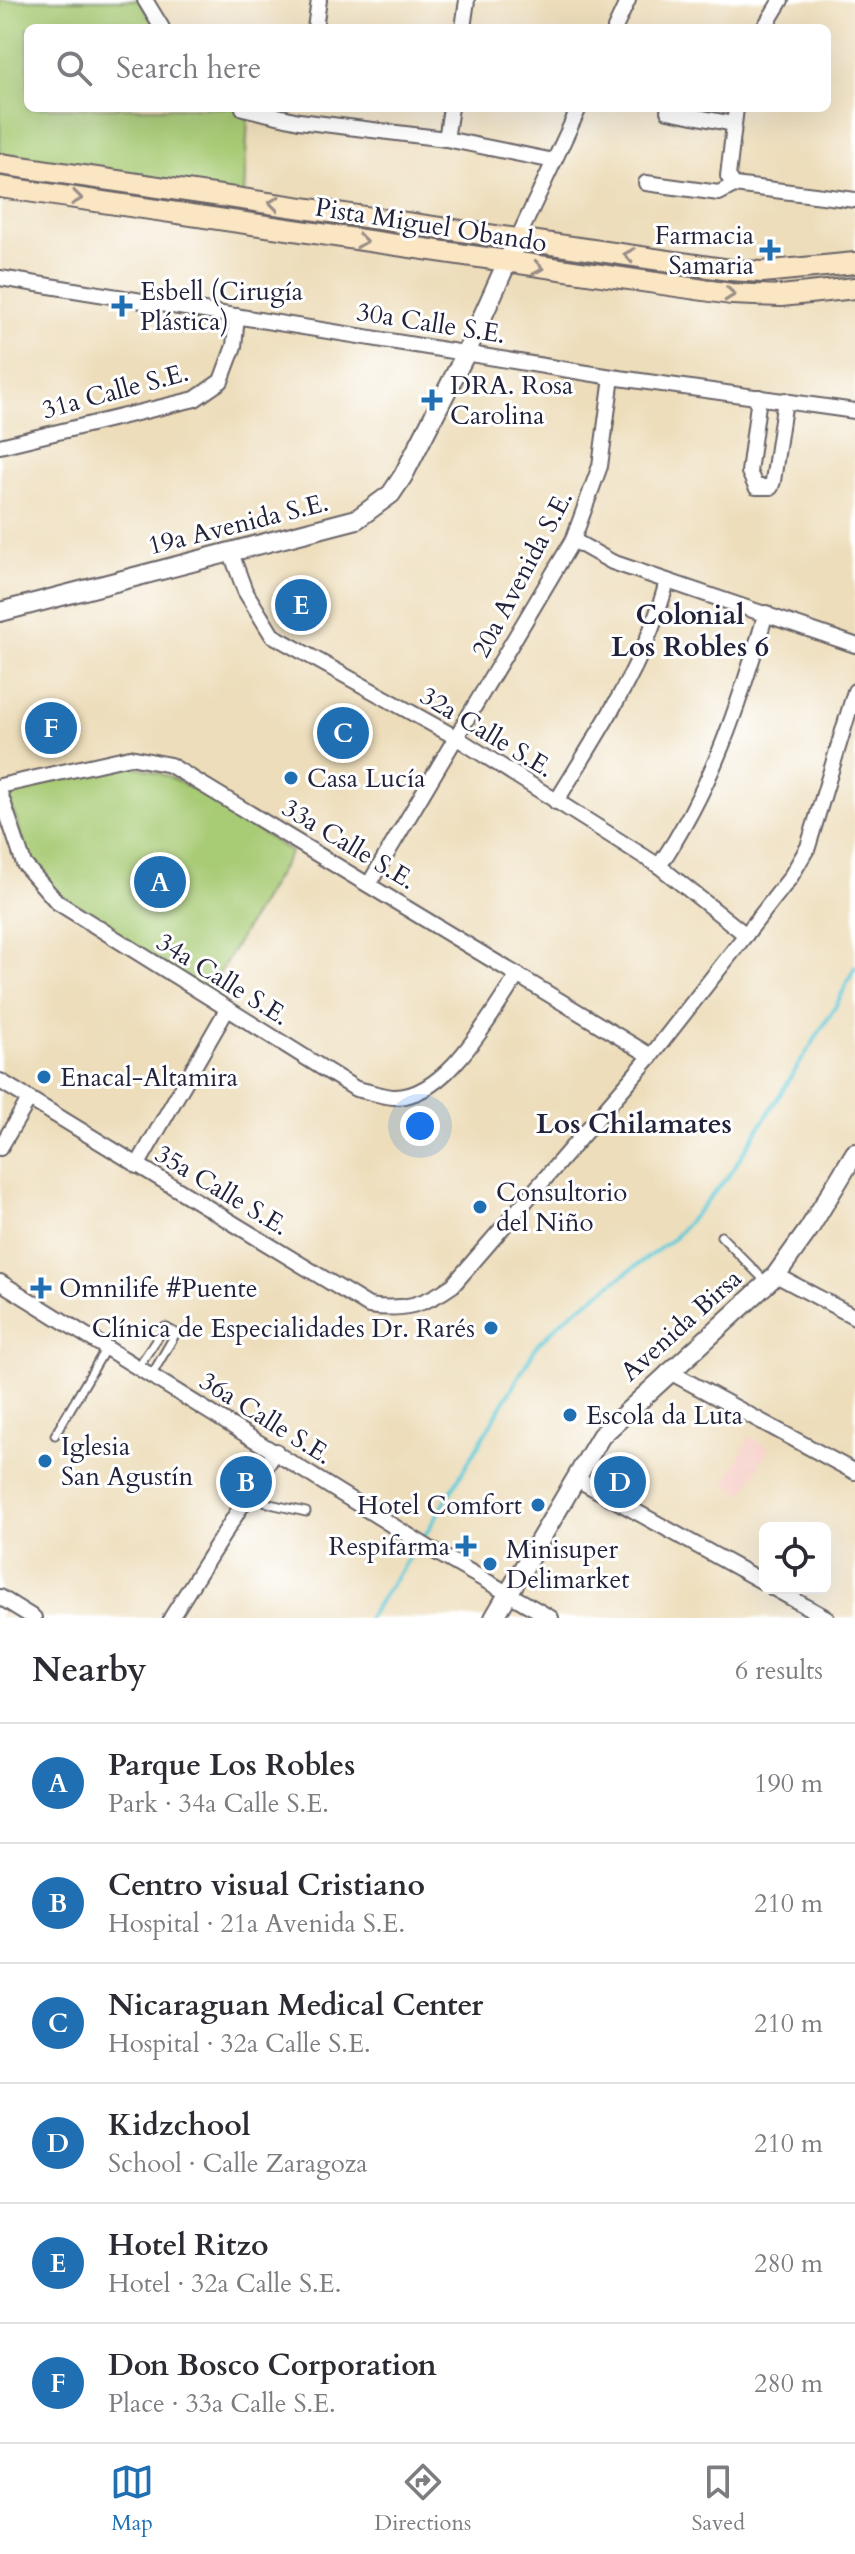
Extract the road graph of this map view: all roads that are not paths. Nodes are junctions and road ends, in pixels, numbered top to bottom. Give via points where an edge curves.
1 (145, 0) edge
2 (319, 0) edge
3 (467, 0) edge
4 (628, 0) edge
5 (781, 0) edge
6 (160, 24) edge
7 (316, 24) edge
8 (464, 24) edge
9 (617, 24) edge
10 (766, 24) edge
11 (276, 112) edge
12 (450, 112) edge
13 (577, 112) edge
14 (673, 112) edge
15 (735, 112) edge
16 (300, 115) edge
17 (733, 124) junction
18 (446, 139) junction
19 (554, 161) junction
20 (0, 164) edge
21 (646, 183) dead end
22 (734, 185) junction
23 (0, 187) edge
24 (855, 200) edge
25 (518, 238) junction
26 (507, 262) junction
27 (855, 263) edge
28 (0, 278) edge
29 (855, 288) edge
30 (237, 316) junction
31 (466, 353) junction
32 (612, 377) junction
33 (759, 397) junction
34 (785, 400) junction
35 (855, 411) edge
36 (0, 446) edge
37 (573, 540) junction
38 (231, 553) junction
39 (667, 581) junction
40 (0, 612) edge
41 (766, 613) junction
42 (855, 645) edge
43 (855, 691) edge
44 (457, 738) junction
45 (0, 786) edge
46 (0, 793) edge
47 (556, 802) junction
48 (659, 866) junction
49 (369, 884) junction
50 (746, 935) junction
51 (518, 975) junction
52 (226, 1011) junction
53 (651, 1056) junction
54 (0, 1081) edge
55 (28, 1101) junction
56 (0, 1148) edge
57 (855, 1153) edge
58 (137, 1166) junction
59 (848, 1180) edge
60 (721, 1236) dead end
61 (772, 1279) junction
62 (0, 1282) edge
63 (855, 1317) edge
64 (106, 1348) junction
65 (668, 1371) junction
66 (145, 1372) junction
67 (55, 1435) dead end
68 (276, 1451) junction
69 (855, 1472) edge
70 (575, 1478) junction
71 (249, 1493) junction
72 (306, 1512) dead end
73 (759, 1580) edge
74 (507, 1594) junction
75 (784, 1594) edge
76 (0, 1597) edge
77 (34, 1618) edge
78 (171, 1618) edge
79 (494, 1618) edge
80 (551, 1618) edge
81 (827, 1618) edge

1 - 6 street
2 - 7 street
3 - 8 street
4 - 9 street
5 - 10 street
11 - 16 street
12 - 18 street
13 - 19 street
14 - 17 street
15 - 17 street
16 - 18 street
17 - 22 street via 728,176
18 - 19 street
19 - 25 street
25 -> 20 main road, Pista Miguel Obando
21 - 22 street via 719,193
22 - 24 street
23 -> 26 main road, Pista Miguel Obando
25 - 26 street, 19a Avenida S.E.
27 -> 25 main road, Pista Miguel Obando via 730,270
26 -> 29 main road, Pista Miguel Obando via 745,295
26 - 31 street, 19a Avenida S.E.
28 - 30 street, 30a Calle S.E.
30 - 31 street, 30a Calle S.E.
30 - 36 street, 31a Calle S.E. via 234,346 221,381 195,399
31 - 32 street, 30a Calle S.E.
31 - 38 street, 19a Avenida S.E. via 391,494 336,527
32 - 33 street, 30a Calle S.E.
32 - 37 street, 20a Avenida S.E. via 600,466
33 - 34 street, 30a Calle S.E.
33 - 34 street via 749,472 761,489 773,481
34 - 35 street, 30a Calle S.E.
37 - 39 street via 612,562
37 - 44 street, 20a Avenida S.E.
38 - 40 street, 19a Avenida S.E.
38 - 44 street, 32a Calle S.E. via 245,591 272,635
39 - 41 street
39 - 47 street via 657,622 633,673
41 - 42 street
41 - 48 street via 709,782
43 - 50 street via 808,847
44 - 47 street, 32a Calle S.E.
44 - 49 street, 20a Avenida S.E.
45 - 49 street, 33a Calle S.E. via 130,757 159,761
46 - 52 street, 34a Calle S.E. via 24,864 57,902
47 - 48 street, 32a Calle S.E.
48 - 50 street, 32a Calle S.E.
49 - 51 street, 33a Calle S.E.
50 - 53 street
51 - 52 street, 34a Calle S.E. via 464,1052 433,1085 395,1097 356,1089
51 - 53 street, 33a Calle S.E.
52 - 58 street
53 - 58 street, 35a Calle S.E. via 453,1285 429,1302 392,1310 369,1306
54 - 55 street, 35a Calle S.E.
55 - 56 street
55 - 58 street, 35a Calle S.E.
57 - 59 street, Avenida Birsa
59 - 61 street, Avenida Birsa
60 - 61 lane
61 - 63 street
61 - 65 street, Avenida Birsa
62 - 64 street, 36a Calle S.E.
64 - 66 street, 36a Calle S.E.
64 - 67 lane
65 - 69 street
65 - 70 street, Avenida Birsa via 601,1436
66 - 66 lane via 176,1333 165,1327
66 - 68 street, 36a Calle S.E.
68 - 71 street
68 - 74 street, 36a Calle S.E.
70 - 73 street
70 - 74 street, Avenida Birsa
71 - 72 lane
71 - 78 street
74 - 79 street, Avenida Birsa
74 - 80 street, 36a Calle S.E.
75 - 81 street
76 - 77 street

